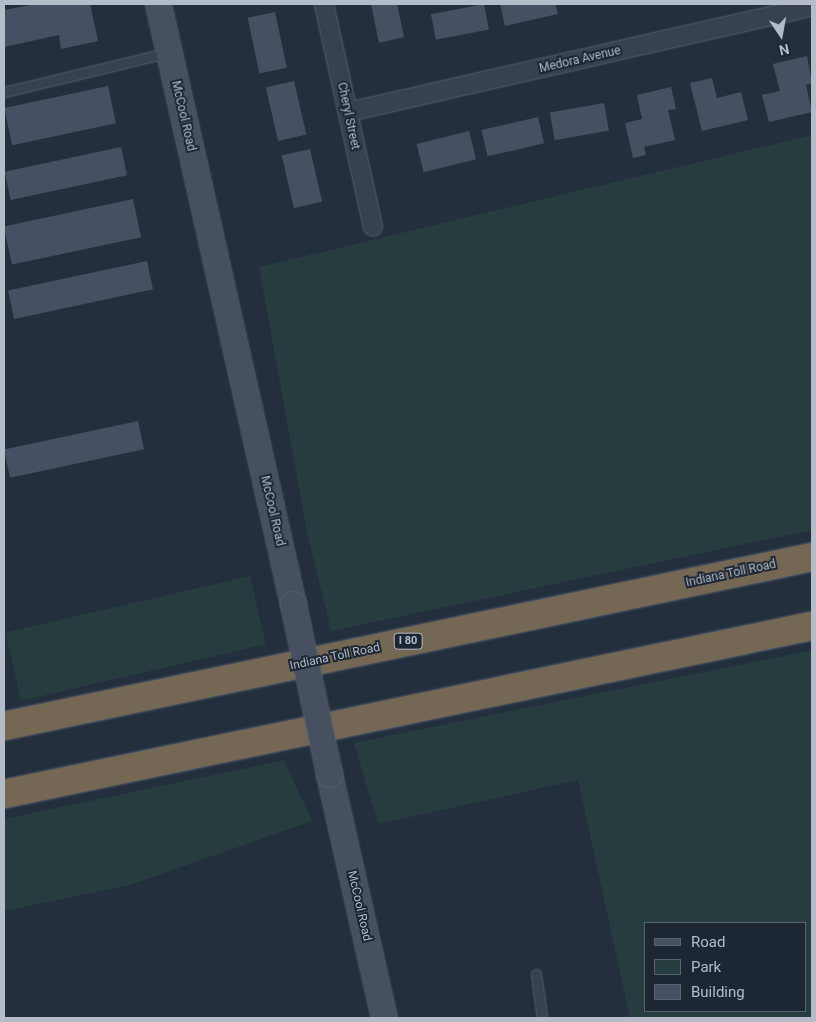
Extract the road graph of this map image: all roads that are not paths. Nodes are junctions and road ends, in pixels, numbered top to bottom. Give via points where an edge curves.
1 (158, 4) edge
2 (324, 4) edge
3 (812, 7) edge
4 (169, 52) junction
5 (4, 92) edge
6 (348, 112) junction
7 (373, 227) dead end
8 (812, 557) edge
9 (812, 626) edge
10 (4, 726) edge
11 (4, 794) edge
12 (536, 974) dead end
13 (384, 1018) edge
14 (542, 1018) edge

1 - 4 street, McCool Road
2 - 6 street, Cheryl Street
3 - 6 street, Medora Avenue
4 - 5 lane
4 - 13 street, McCool Road, bridge
6 - 7 street, Cheryl Street
8 - 10 highway, Indiana Toll Road / I 80
9 - 11 highway
12 - 14 lane

